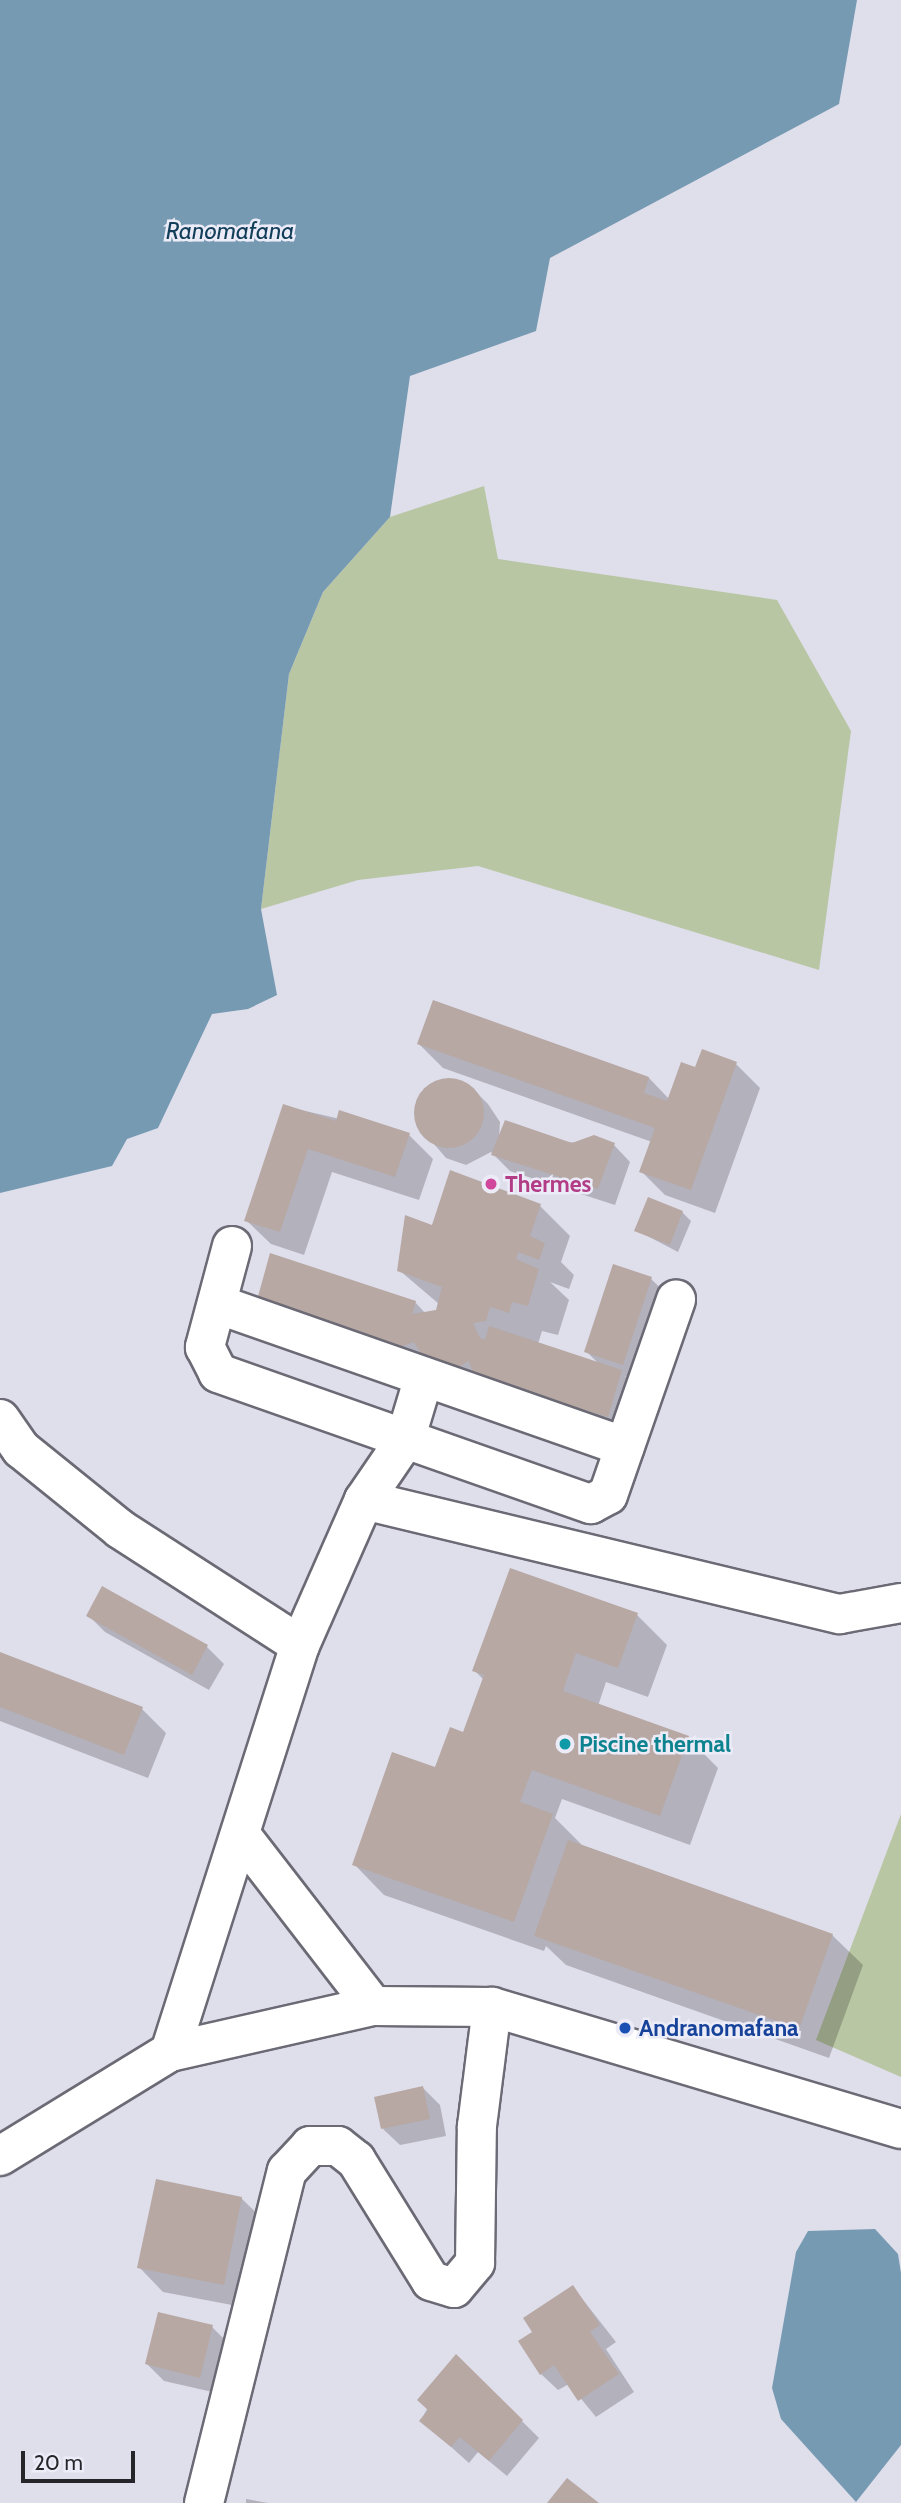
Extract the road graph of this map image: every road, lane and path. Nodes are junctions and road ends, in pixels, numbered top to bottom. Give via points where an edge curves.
1 (232, 1247) dead end
2 (676, 1300) dead end
3 (217, 1304) junction
4 (424, 1377) junction
5 (0, 1419) edge
6 (405, 1440) junction
7 (625, 1447) junction
8 (364, 1500) junction
9 (901, 1603) edge
10 (300, 1645) junction
11 (241, 1835) junction
12 (373, 2006) junction
13 (492, 2007) junction
14 (170, 2052) junction
15 (901, 2129) edge
16 (0, 2156) edge
17 (204, 2503) edge

1 - 3 street
2 - 7 street
3 - 4 street
3 - 6 street via 205,1348 218,1373
4 - 6 street
4 - 7 street
5 - 10 street via 21,1449 120,1529
6 - 7 street via 591,1504 608,1495
6 - 8 street
8 - 9 street via 839,1614
8 - 10 street
10 - 11 street
11 - 12 street
11 - 14 street
12 - 13 street
12 - 14 street
13 - 15 street
13 - 17 street via 477,2126 475,2263 454,2288 431,2281 356,2160 338,2146 310,2146 287,2171
14 - 16 street

